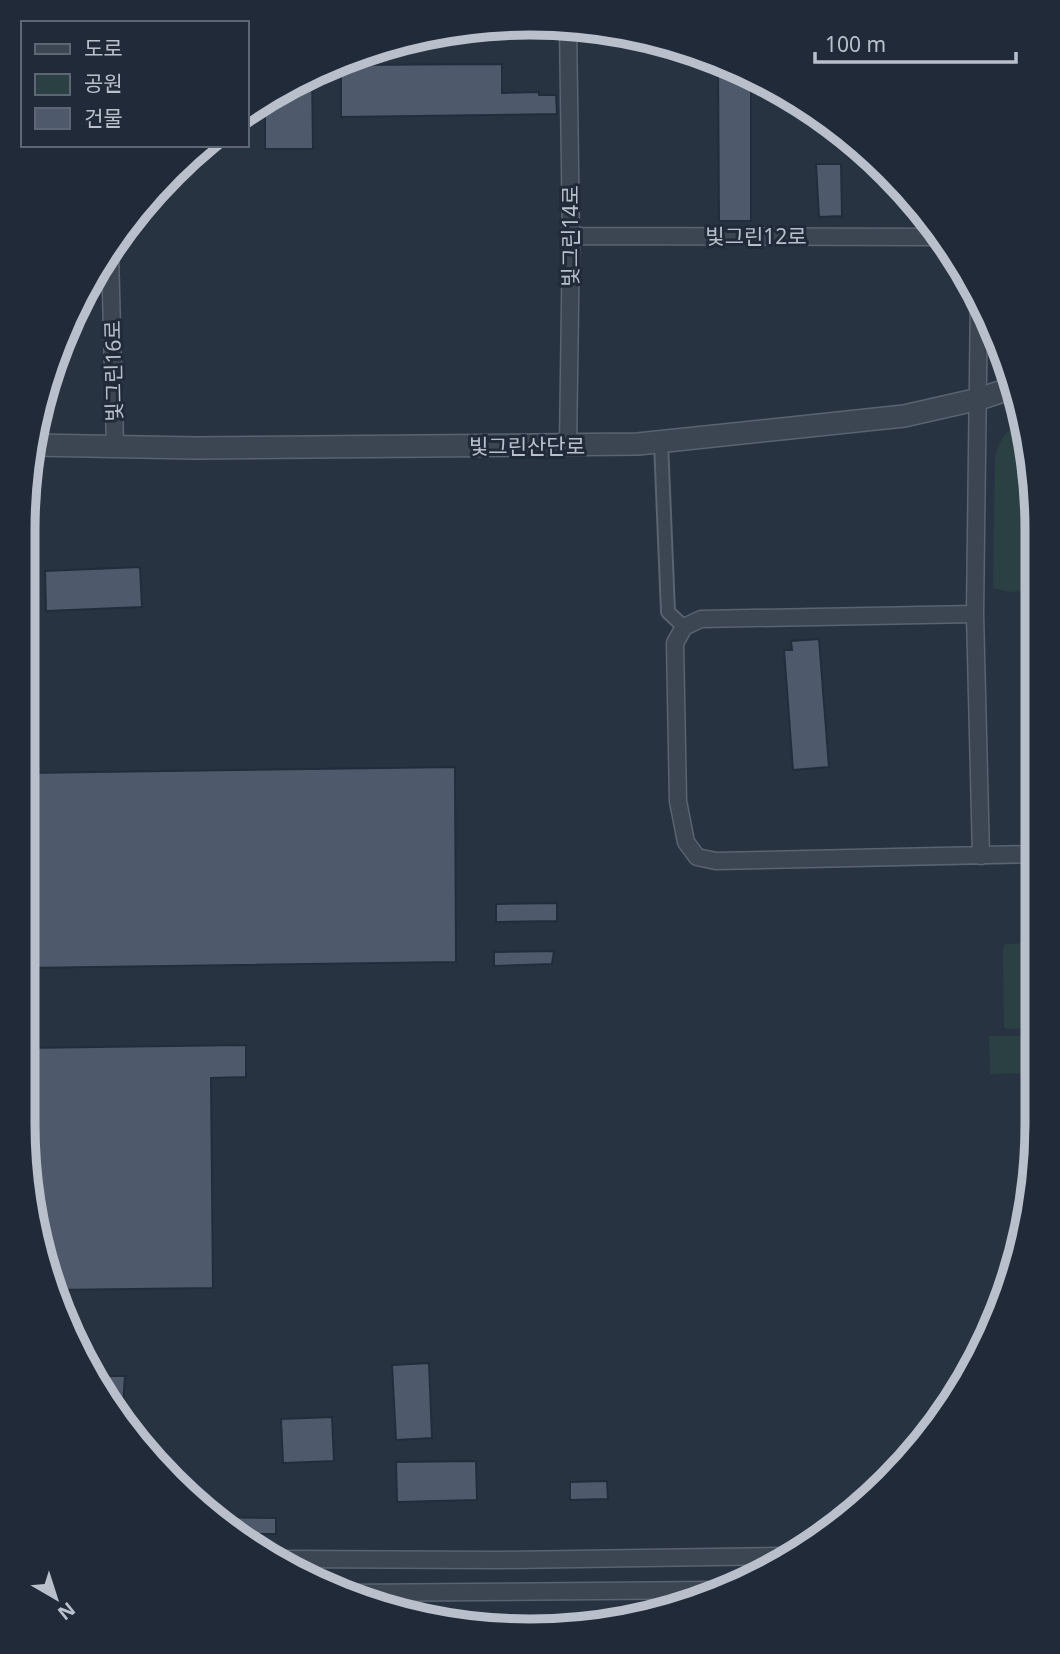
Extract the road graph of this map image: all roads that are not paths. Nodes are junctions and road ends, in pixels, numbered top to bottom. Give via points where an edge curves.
1 (568, 37) edge
2 (570, 236) junction
3 (929, 237) edge
4 (110, 267) edge
5 (979, 323) edge
6 (1005, 391) edge
7 (979, 399) junction
8 (661, 442) junction
9 (43, 445) edge
10 (114, 446) junction
11 (568, 446) junction
12 (975, 614) junction
13 (684, 627) junction
14 (1025, 854) edge
15 (981, 856) junction
16 (771, 1556) edge
17 (294, 1559) edge
18 (695, 1590) edge
19 (371, 1593) edge

1 - 2 street, 빛그린14로
2 - 3 street, 빛그린12로
2 - 11 street, 빛그린14로
4 - 10 street, 빛그린16로
5 - 7 street
6 - 7 street, 빛그린산단로
7 - 8 street, 빛그린산단로 via 904,416
7 - 12 street
8 - 11 street, 빛그린산단로
8 - 13 street via 668,612
9 - 10 street, 빛그린산단로
10 - 11 street, 빛그린산단로
12 - 13 street via 701,619
12 - 15 street
13 - 15 street via 675,643 678,801 686,842 697,857 716,861
14 - 15 street
16 - 17 street
18 - 19 street

